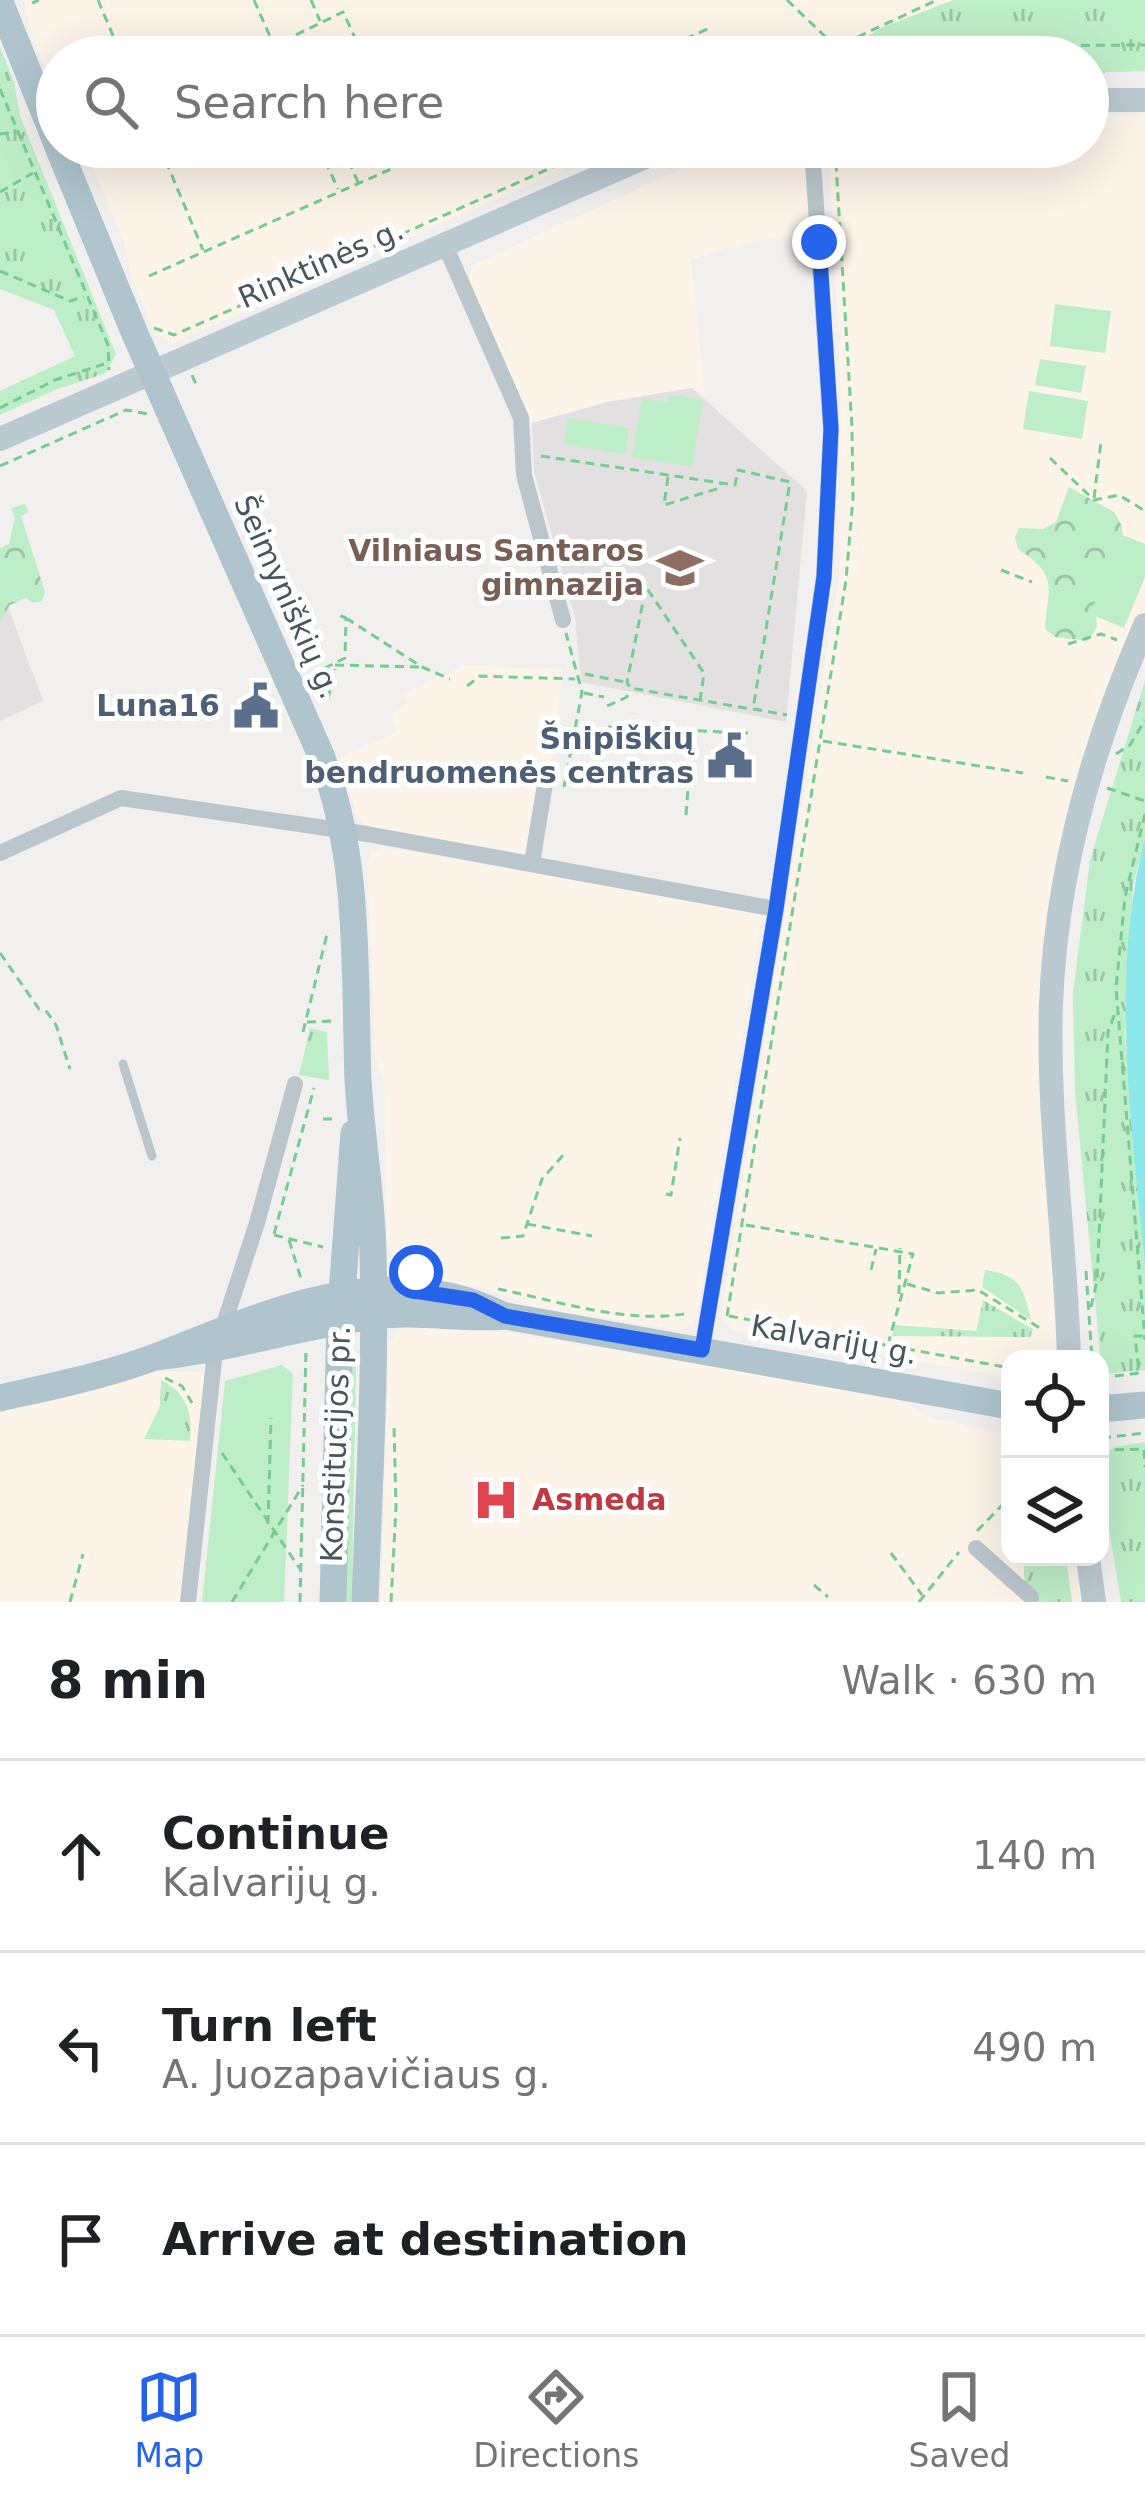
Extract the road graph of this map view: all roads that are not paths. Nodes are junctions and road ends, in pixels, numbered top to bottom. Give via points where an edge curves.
1 (0, 2) edge
2 (36, 91) edge
3 (1109, 100) edge
4 (1145, 100) edge
5 (67, 168) edge
6 (619, 168) edge
7 (813, 168) edge
8 (445, 243) junction
9 (152, 371) junction
10 (0, 439) edge
11 (563, 620) road end
12 (1140, 636) edge
13 (554, 785) road end
14 (344, 830) junction
15 (0, 853) edge
16 (532, 863) junction
17 (776, 909) junction
18 (123, 1064) dead end
19 (304, 1086) road end
20 (359, 1096) junction
21 (152, 1156) dead end
22 (373, 1302) junction
23 (341, 1307) junction
24 (219, 1339) junction
25 (702, 1350) junction
26 (1068, 1350) edge
27 (0, 1397) edge
28 (1001, 1404) edge
29 (1145, 1405) edge
30 (1109, 1408) edge
31 (976, 1540) road end
32 (1089, 1566) edge
33 (1031, 1597) dead end
34 (188, 1602) edge
35 (333, 1602) edge
36 (365, 1602) edge
37 (1094, 1602) edge

1 - 2 main road, Šeimyniškių g.
3 - 4 main road
5 - 9 main road, Šeimyniškių g.
6 - 8 main road, Rinktinės g.
7 - 17 street via 831,429 824,577
8 - 9 main road, Rinktinės g.
8 - 11 street via 520,418 524,475
9 - 10 main road, Rinktinės g.
9 - 14 main road, Šeimyniškių g. via 320,753
12 - 26 main road via 1076,828 1055,958 1052,1073
13 - 16 street
14 - 15 street via 121,798
14 - 16 street
14 - 20 main road, Šeimyniškių g.
16 - 17 street
17 - 25 street
18 - 21 lane
19 - 24 street
20 - 22 main road, Šeimyniškių g.
20 - 23 main road, Šeimyniškių g.
22 - 23 main road, Kalvarijų g.
22 - 25 main road, Kalvarijų g. via 473,1300 505,1316
22 - 36 main road, Konstitucijos pr.
23 - 24 main road, Kalvarijų g.
23 - 24 main road, Kalvarijų g. via 305,1328
23 - 35 main road, Konstitucijos pr.
24 - 27 main road, Kalvarijų g.
24 - 34 street
25 - 28 main road, Kalvarijų g.
29 - 30 main road
31 - 33 street
32 - 37 main road

